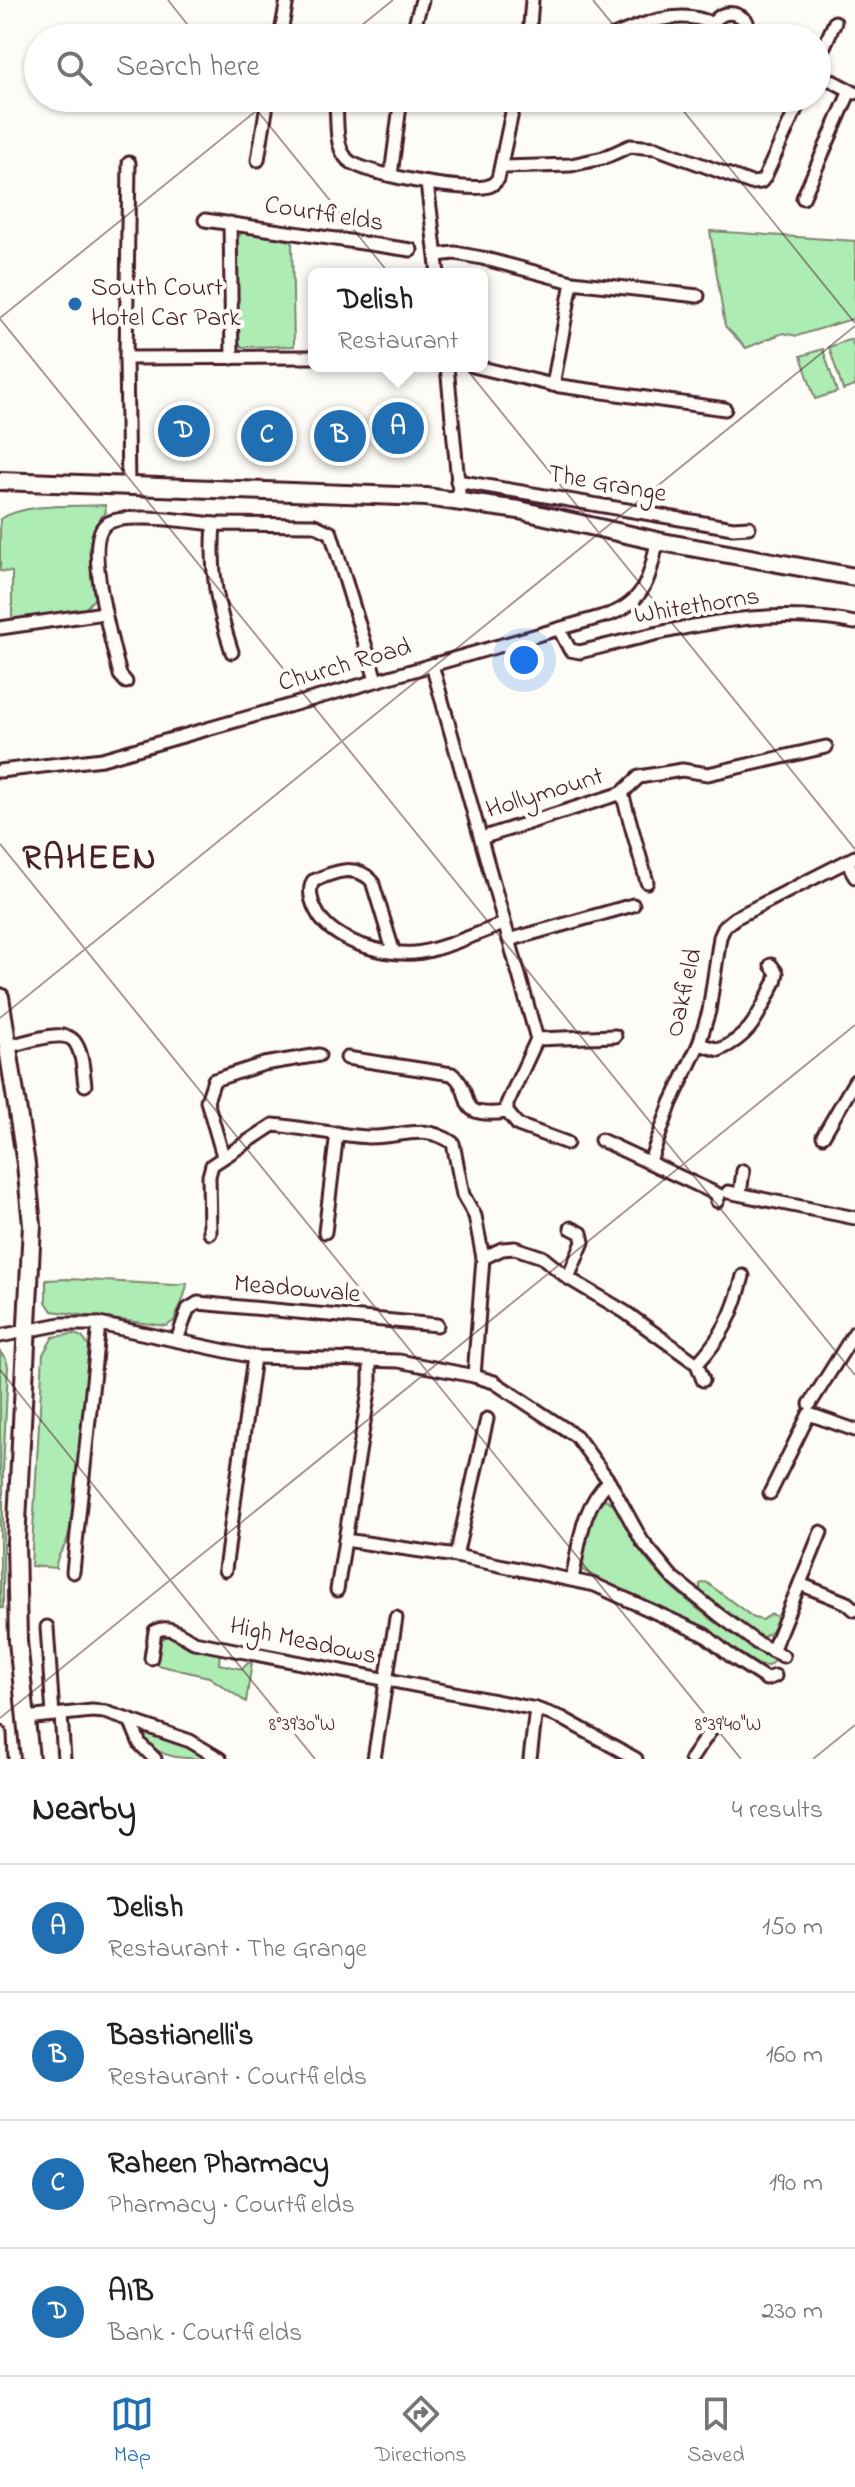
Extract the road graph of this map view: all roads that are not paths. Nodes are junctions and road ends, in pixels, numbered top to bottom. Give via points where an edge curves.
1 (287, 0) edge
2 (422, 0) edge
3 (532, 0) edge
4 (835, 22) dead end
5 (283, 24) edge
6 (415, 24) edge
7 (530, 24) edge
8 (648, 24) edge
9 (712, 24) joint
10 (747, 24) edge
11 (831, 31) edge
12 (831, 80) edge
13 (853, 92) edge
14 (266, 112) edge
15 (336, 112) edge
16 (399, 112) edge
17 (513, 112) edge
18 (795, 112) edge
19 (258, 160) dead end
20 (129, 163) dead end
21 (503, 167) junction
22 (391, 175) junction
23 (427, 183) junction
24 (803, 198) dead end
25 (205, 220) dead end
26 (230, 223) junction
27 (411, 250) dead end
28 (436, 255) junction
29 (437, 268) edge
30 (572, 282) junction
31 (698, 296) dead end
32 (308, 357) edge
33 (126, 358) junction
34 (232, 358) junction
35 (488, 370) edge
36 (448, 372) edge
37 (553, 385) junction
38 (725, 409) dead end
39 (0, 481) edge
40 (457, 481) junction
41 (25, 483) junction
42 (128, 487) junction
43 (0, 494) edge
44 (460, 503) junction
45 (214, 524) junction
46 (749, 527) dead end
47 (657, 541) junction
48 (855, 577) edge
49 (104, 613) junction
50 (855, 623) edge
51 (0, 628) edge
52 (560, 631) junction
53 (232, 652) dead end
54 (432, 665) junction
55 (376, 680) junction
56 (126, 682) dead end
57 (826, 747) dead end
58 (0, 771) edge
59 (622, 793) junction
60 (481, 838) junction
61 (851, 859) edge
62 (855, 877) edge
63 (647, 882) dead end
64 (633, 905) dead end
65 (504, 924) junction
66 (509, 940) junction
67 (393, 950) junction
68 (771, 965) dead end
69 (0, 997) edge
70 (615, 1036) dead end
71 (537, 1039) junction
72 (699, 1044) junction
73 (7, 1047) junction
74 (319, 1055) dead end
75 (347, 1058) dead end
76 (855, 1081) edge
77 (85, 1085) dead end
78 (507, 1112) junction
79 (337, 1133) junction
80 (823, 1136) dead end
81 (601, 1140) dead end
82 (567, 1143) dead end
83 (223, 1156) junction
84 (650, 1161) junction
85 (743, 1171) dead end
86 (717, 1201) dead end
87 (855, 1218) edge
88 (571, 1228) dead end
89 (325, 1232) dead end
90 (210, 1233) dead end
91 (483, 1258) junction
92 (743, 1276) dead end
93 (568, 1278) junction
94 (99, 1324) junction
95 (437, 1325) dead end
96 (27, 1330) junction
97 (0, 1336) edge
98 (177, 1340) junction
99 (853, 1340) edge
100 (254, 1357) junction
101 (370, 1361) junction
102 (697, 1364) junction
103 (474, 1376) junction
104 (703, 1380) dead end
105 (810, 1404) dead end
106 (487, 1419) dead end
107 (855, 1430) edge
108 (609, 1481) junction
109 (770, 1493) dead end
110 (821, 1532) dead end
111 (345, 1540) junction
112 (456, 1556) junction
113 (225, 1570) dead end
114 (73, 1572) dead end
115 (572, 1579) junction
116 (800, 1584) junction
117 (337, 1590) dead end
118 (855, 1610) edge
119 (396, 1618) dead end
120 (47, 1627) dead end
121 (151, 1658) dead end
122 (775, 1676) dead end
123 (387, 1682) junction
124 (536, 1709) junction
125 (57, 1715) junction
126 (25, 1718) junction
127 (129, 1720) junction
128 (713, 1727) dead end
129 (0, 1733) edge
130 (1, 1759) edge
131 (30, 1759) edge
132 (64, 1759) edge
133 (155, 1759) edge
134 (220, 1759) edge
135 (374, 1759) edge
136 (530, 1759) edge
137 (636, 1759) edge
138 (691, 1759) edge

1 - 5 street
2 - 6 street
3 - 7 street
4 - 11 street
8 - 9 street via 703,19
9 - 10 street via 722,14 736,13
12 - 13 street
13 - 24 street
14 - 19 street
15 - 22 street via 344,156 365,170
16 - 22 street
17 - 21 street
18 - 21 street via 761,182 751,183 656,148 630,146 571,165
20 - 33 street
21 - 23 street via 491,186
22 - 23 street
23 - 28 street
25 - 26 street, Courtfields
26 - 27 street, Courtfields
26 - 34 street, Courtfields
28 - 29 street
28 - 30 street via 482,258
30 - 31 street
30 - 37 street
32 - 34 street
33 - 34 street
33 - 42 street
35 - 37 street
36 - 40 street
37 - 38 street
39 - 41 main road
40 - 44 street
40 - 46 street, The Grange
41 - 42 main road
41 - 43 main road
42 - 44 main road
44 - 47 main road via 519,510
45 - 49 street via 123,518 105,524 97,561
45 - 53 street via 216,600
45 - 55 street via 314,525 331,533
47 - 48 main road
47 - 52 street, Church Road via 635,601
49 - 51 street
49 - 56 street
50 - 52 street, Whitethorns via 748,616 580,652 570,650
52 - 54 street, Church Road
54 - 55 street, Church Road
54 - 60 street
55 - 58 street, Church Road via 102,759
57 - 59 street, Hollymount via 708,774 682,770 639,777
59 - 60 street, Hollymount
59 - 63 street, Hollymount
60 - 65 street
61 - 62 street
61 - 72 street, Oakfield via 725,926
64 - 66 street
65 - 66 street
65 - 67 street via 416,953
66 - 71 street
67 - 67 street via 354,942 333,930 318,915 310,892 313,881 350,869 367,875
68 - 72 street via 777,973 775,982 749,1032 719,1050
69 - 73 main road
70 - 71 street
71 - 78 street
72 - 84 street, Oakfield
73 - 77 street via 68,1036 79,1053
73 - 96 main road via 32,1225
74 - 83 street via 214,1080 207,1101
75 - 78 street via 452,1074 461,1081 474,1111
76 - 80 street
78 - 82 street via 518,1125
79 - 83 street via 273,1125
79 - 89 street
79 - 91 street via 388,1137 420,1130 453,1143
81 - 84 street
83 - 90 street via 209,1176
84 - 86 street via 719,1195
85 - 87 street via 734,1193
88 - 93 street via 581,1233 583,1242
91 - 93 street via 502,1249 527,1250
91 - 103 street
92 - 102 street via 734,1311
93 - 102 street
94 - 96 street
94 - 98 street
94 - 114 street
95 - 98 street, Meadowvale via 198,1303 188,1309
96 - 97 street
96 - 126 main road via 16,1542
98 - 100 street
99 - 105 street
100 - 101 street
100 - 113 street
101 - 103 street via 399,1361
101 - 111 street
102 - 104 street
103 - 108 street via 494,1382 576,1436
106 - 112 street
107 - 109 street via 809,1414
108 - 115 street via 586,1511
108 - 116 street via 642,1541 672,1577 778,1653
110 - 116 street
111 - 112 street
111 - 117 street
112 - 115 street
115 - 122 street via 705,1635 766,1679
116 - 118 street
119 - 123 street, High Meadows
120 - 125 street
121 - 123 street, High Meadows via 159,1628 194,1642
123 - 124 street, High Meadows
123 - 135 street, High Meadows
124 - 136 street
124 - 137 street, High Meadows
125 - 126 street
125 - 127 street via 92,1711
125 - 132 street
126 - 131 main road
127 - 133 street via 140,1744
127 - 134 street via 190,1741
128 - 138 street
129 - 130 street

